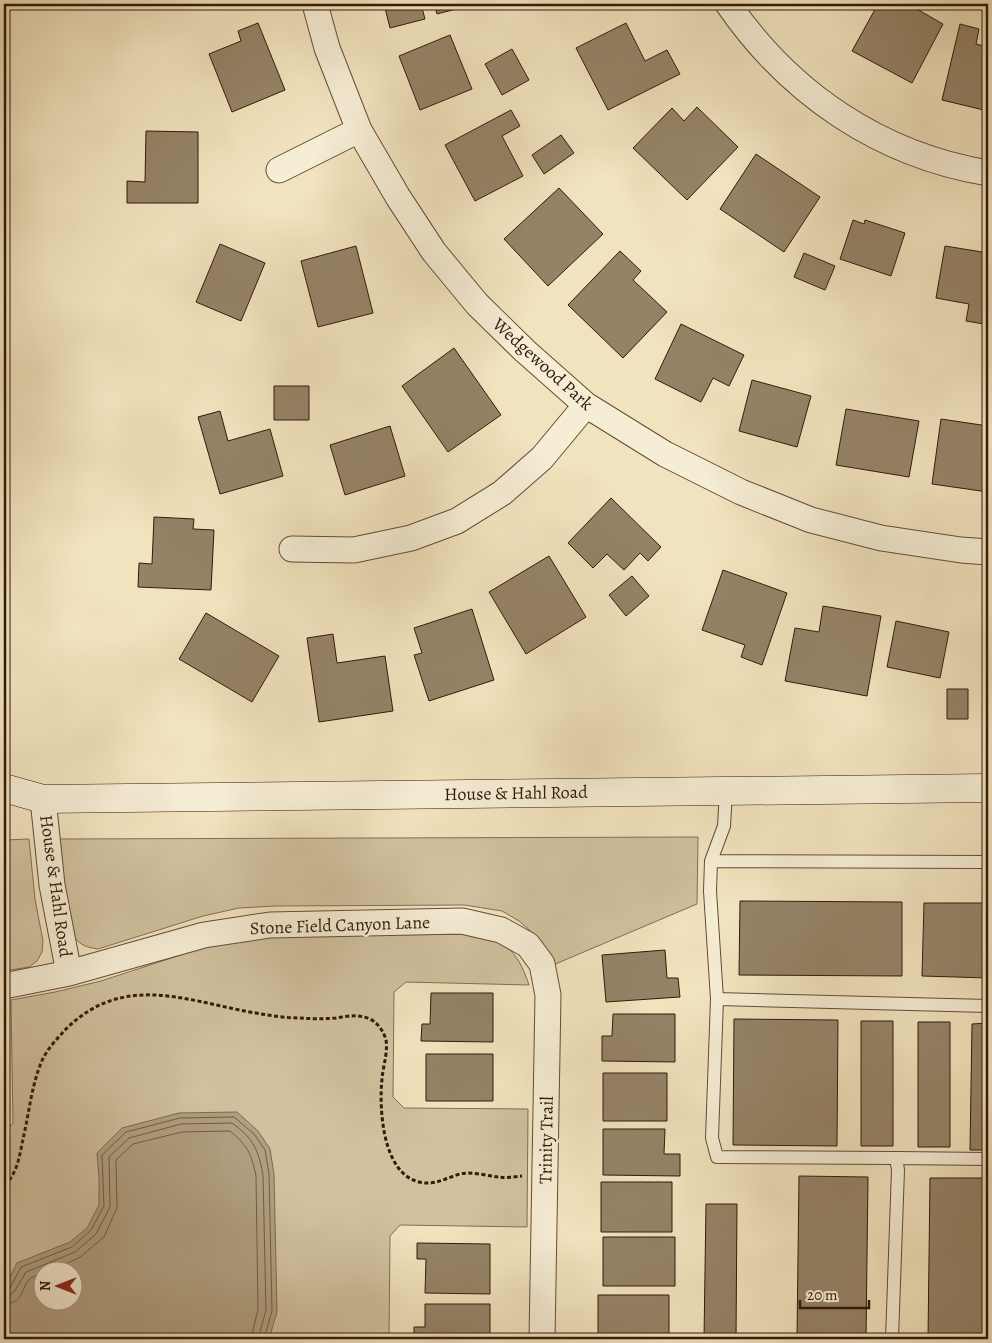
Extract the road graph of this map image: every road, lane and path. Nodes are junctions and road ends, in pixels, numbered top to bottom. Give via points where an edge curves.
1 (315, 4) edge
2 (728, 4) edge
3 (359, 130) junction
4 (279, 170) dead end
5 (988, 173) edge
6 (586, 405) junction
7 (292, 549) dead end
8 (988, 552) edge
9 (4, 788) edge
10 (988, 788) edge
11 (726, 791) junction
12 (43, 799) junction
13 (711, 861) junction
14 (988, 862) edge
15 (528, 945) joint
16 (69, 973) junction
17 (4, 986) edge
18 (717, 999) junction
19 (988, 1006) edge
20 (896, 1158) junction
21 (988, 1159) edge
22 (545, 1174) junction
23 (4, 1184) edge
24 (542, 1339) edge
25 (892, 1339) edge

1 - 3 street, Wedgewood Park via 327,48
2 - 5 street via 780,67 821,103 861,128 916,154
3 - 4 street
3 - 6 street, Wedgewood Park via 434,252 464,289 518,344
6 - 7 street via 542,458 502,493 457,521 411,538 354,550
6 - 8 street, Wedgewood Park via 665,454 741,492 811,520 880,538
9 - 12 street, House & Hahl Road
10 - 11 street, House & Hahl Road
11 - 12 street, House & Hahl Road
11 - 13 lane via 724,826
12 - 16 street, House & Hahl Road via 52,885
13 - 14 lane
13 - 18 lane
15 - 16 street, Stone Field Canyon Lane via 501,930 462,921 270,925 204,935
15 - 22 street, Trinity Trail via 542,964 548,995
16 - 17 street, Stone Field Canyon Lane
18 - 19 lane
18 - 20 lane via 712,1138 717,1157
20 - 21 lane
20 - 25 lane
22 - 23 path via 500,1178 462,1174 424,1183 416,1182 400,1169 391,1155 383,1128 381,1104 386,1040 373,1021 356,1015 320,1018 273,1016 188,998 152,994 124,998 93,1010 70,1026 48,1049 35,1081 15,1169
22 - 24 street, Trinity Trail

